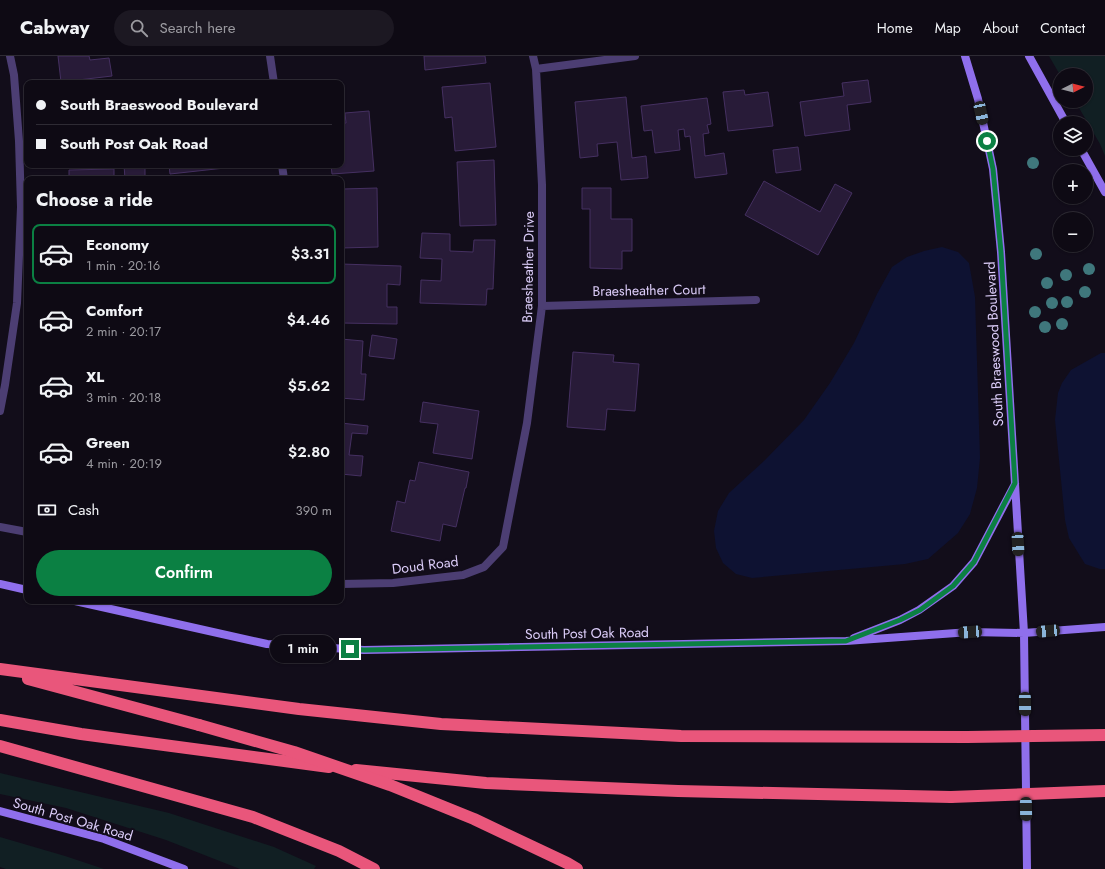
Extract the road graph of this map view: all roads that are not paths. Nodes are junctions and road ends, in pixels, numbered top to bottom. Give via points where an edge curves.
1 (10, 56) edge
2 (270, 56) edge
3 (533, 56) edge
4 (635, 56) edge
5 (965, 56) edge
6 (1029, 56) edge
7 (536, 69) junction
8 (274, 80) edge
9 (1062, 116) edge
10 (1085, 156) edge
11 (1105, 192) edge
12 (756, 300) dead end
13 (542, 306) junction
14 (0, 411) edge
15 (1015, 483) junction
16 (0, 527) edge
17 (24, 531) edge
18 (503, 547) joint
19 (0, 584) edge
20 (344, 584) edge
21 (24, 589) edge
22 (88, 604) edge
23 (1105, 627) edge
24 (1024, 633) junction
25 (846, 641) junction
26 (0, 670) edge
27 (0, 720) edge
28 (1105, 735) edge
29 (0, 746) edge
30 (1105, 792) edge
31 (0, 811) edge
32 (184, 869) edge
33 (374, 869) edge
34 (577, 869) edge
35 (1027, 869) edge

1 - 14 street via 14,75 19,142 21,207 16,303
2 - 8 street
3 - 7 street, Braesheather Drive
4 - 7 street
5 - 15 main road, South Braeswood Boulevard via 978,99 993,169 1001,252
6 - 9 main road
7 - 13 street, Braesheather Drive via 542,185
10 - 11 main road
12 - 13 street, Braesheather Court
13 - 18 street, Braesheather Drive via 527,423
15 - 24 main road, South Braeswood Boulevard
15 - 25 main road via 974,562 953,586 920,610
16 - 17 street
18 - 20 street, Doud Road via 484,568 463,575 393,583
19 - 21 main road
22 - 25 main road, South Post Oak Road via 267,644 364,650
23 - 24 main road, South Post Oak Road
24 - 25 main road, South Post Oak Road via 970,632
24 - 35 main road, South Braeswood Boulevard
26 - 28 highway, bridge via 299,709 441,724 680,736
26 - 34 highway, bridge via 294,752 474,819
27 - 30 highway, bridge via 81,734 353,770 486,783 678,791 951,797
29 - 33 highway via 253,817 340,851
31 - 32 main road, South Post Oak Road via 104,839

